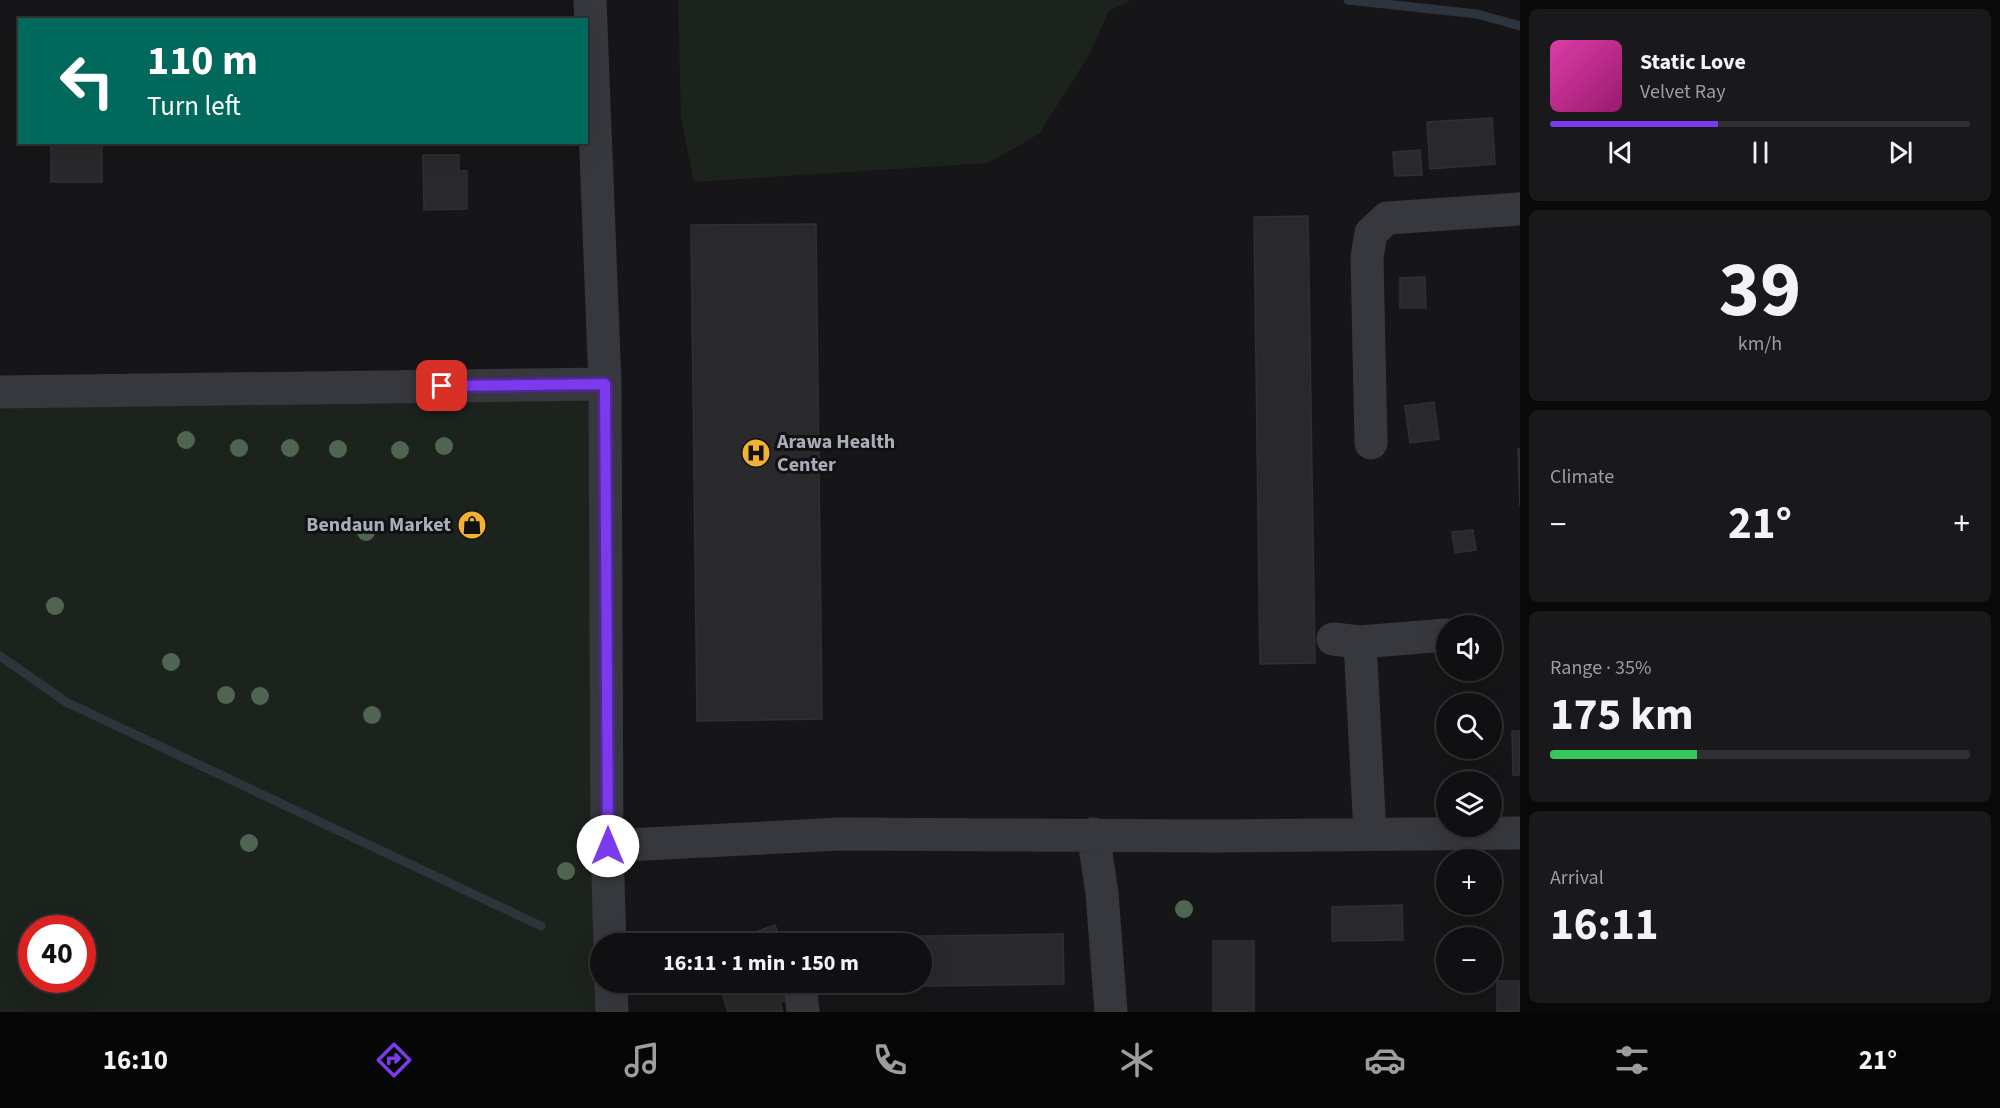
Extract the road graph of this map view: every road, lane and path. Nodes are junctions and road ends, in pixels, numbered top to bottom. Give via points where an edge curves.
1 (590, 0) edge
2 (1520, 209) edge
3 (605, 384) junction
4 (0, 392) edge
5 (1371, 443) dead end
6 (1436, 636) edge
7 (1520, 833) edge
8 (1093, 834) junction
9 (1370, 834) junction
10 (608, 846) junction
11 (610, 933) edge
12 (611, 993) edge
13 (801, 993) edge
14 (612, 1012) edge
15 (803, 1012) edge
16 (1111, 1012) edge

1 - 3 street
2 - 5 street via 1387,218 1371,232 1366,257
3 - 4 street
3 - 10 street
6 - 9 street via 1347,641
7 - 9 street
8 - 9 street
8 - 10 street via 840,834
8 - 16 street via 1102,893
10 - 11 street
12 - 14 street
13 - 15 street

